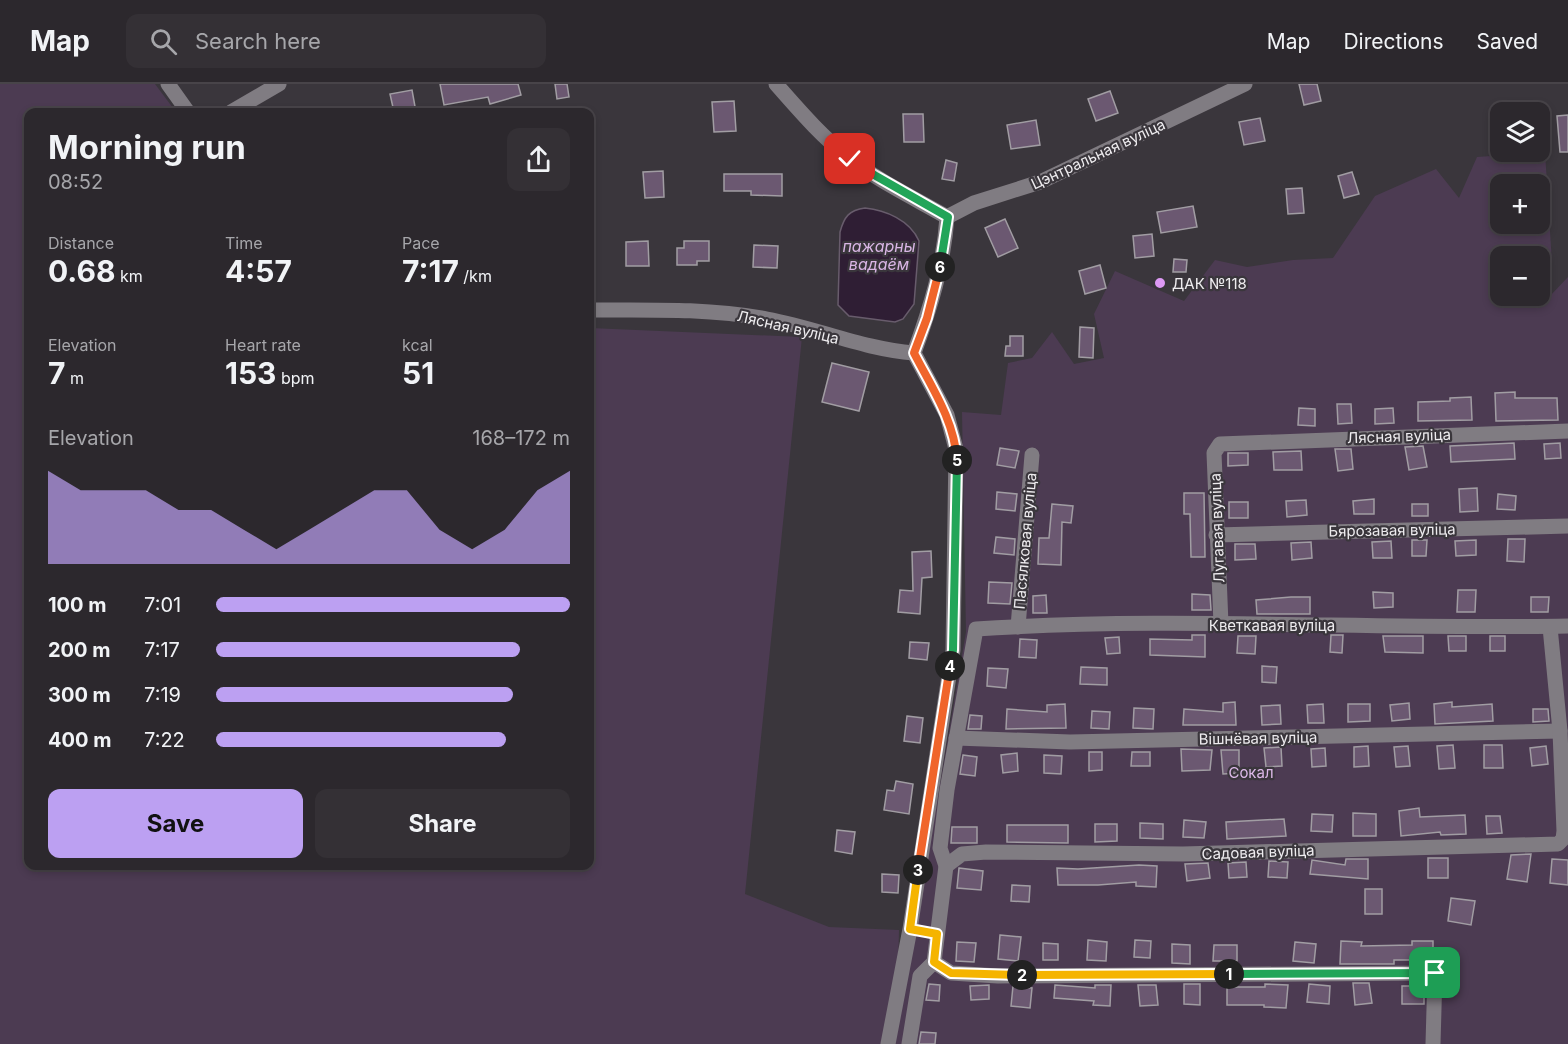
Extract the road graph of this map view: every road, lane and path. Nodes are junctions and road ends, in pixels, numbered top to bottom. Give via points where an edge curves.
1 (168, 84) edge
2 (279, 84) edge
3 (776, 84) edge
4 (1245, 84) edge
5 (185, 108) edge
6 (238, 108) edge
7 (948, 217) junction
8 (594, 310) edge
9 (914, 353) junction
10 (1568, 431) edge
11 (1229, 442) joint
12 (1032, 455) dead end
13 (1568, 526) edge
14 (1216, 535) junction
15 (1221, 624) junction
16 (1568, 626) edge
17 (1018, 627) junction
18 (1550, 627) junction
19 (1560, 731) junction
20 (956, 738) junction
21 (946, 866) junction
22 (910, 929) junction
23 (937, 934) junction
24 (934, 962) junction
25 (888, 1044) edge
26 (909, 1044) edge
27 (1433, 1044) edge

1 - 5 street
2 - 6 street
3 - 7 street via 850,159
4 - 7 street, Цэнтральная вуліца via 1040,182 974,203
7 - 9 street via 933,299
8 - 9 street, Лясная вуліца via 743,315 865,346
9 - 22 street via 947,415 957,466 953,650
10 - 11 street, Лясная вуліца
11 - 14 street, Лугавая вуліца via 1220,444 1214,453
12 - 17 street, Пасялковая вуліца
13 - 14 street, Бярозавая вуліца
14 - 15 street, Лугавая вуліца
15 - 17 street, Кветкавая вуліца
15 - 18 street, Кветкавая вуліца
16 - 18 street, Кветкавая вуліца
17 - 20 street, Кветкавая вуліца via 976,629
18 - 19 street
19 - 20 street, Вішнёвая вуліца via 1070,742
19 - 21 street, Садовая вуліца via 1564,831 1558,844 1183,854 986,852 962,854
20 - 21 street via 940,848
21 - 23 street
22 - 23 street
22 - 25 street
23 - 24 street
24 - 26 street via 920,976
24 - 27 street via 951,973 998,976 1435,973

